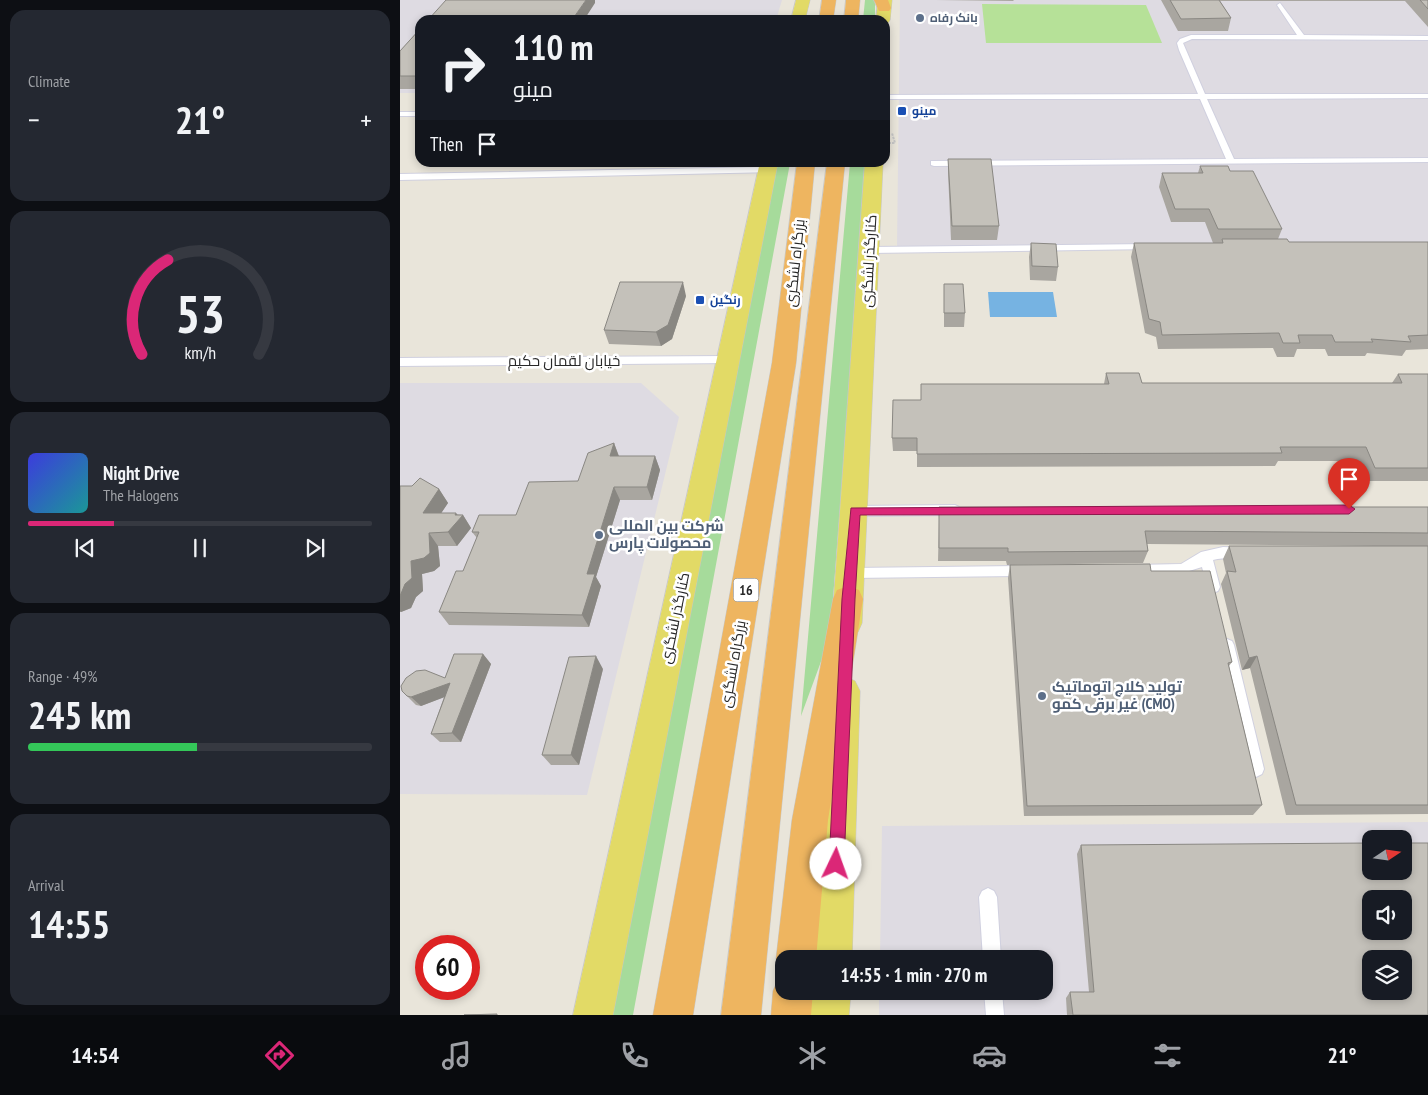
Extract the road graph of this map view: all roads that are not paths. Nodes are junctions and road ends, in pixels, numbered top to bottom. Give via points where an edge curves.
1 (803, 0) edge
2 (829, 0) edge
3 (853, 0) edge
4 (1280, 5) dead end
5 (799, 15) edge
6 (827, 15) edge
7 (852, 15) edge
8 (1302, 37) junction
9 (1428, 38) edge
10 (1428, 96) edge
11 (890, 97) edge
12 (1203, 97) junction
13 (400, 114) edge
14 (415, 114) edge
15 (1428, 160) edge
16 (1231, 161) junction
17 (934, 163) dead end
18 (735, 167) edge
19 (769, 167) edge
20 (805, 167) edge
21 (835, 167) edge
22 (874, 167) edge
23 (400, 177) edge
24 (1161, 248) edge
25 (870, 250) junction
26 (728, 360) junction
27 (400, 362) edge
28 (964, 510) edge
29 (855, 511) junction
30 (1251, 552) edge
31 (1206, 556) junction
32 (1126, 570) edge
33 (1038, 571) edge
34 (849, 586) junction
35 (1217, 604) edge
36 (1224, 633) edge
37 (1256, 770) edge
38 (988, 898) dead end
39 (797, 950) edge
40 (832, 950) edge
41 (991, 950) edge
42 (792, 1000) edge
43 (830, 1000) edge
44 (993, 1000) edge
45 (593, 1015) edge
46 (673, 1015) edge
47 (741, 1015) edge
48 (791, 1015) edge
49 (829, 1015) edge
50 (994, 1015) edge

1 - 5 main road
2 - 6 highway
3 - 7 highway
4 - 8 lane
8 - 9 lane
8 - 12 lane via 1186,38 1180,43
10 - 12 lane
11 - 12 lane
12 - 16 lane
13 - 14 lane
15 - 16 lane
16 - 17 lane
18 - 23 lane
19 - 26 main road, کنارگذر لشگری
20 - 46 highway, بزرگراه لشگری / 16 via 784,363
21 - 47 highway, بزرگراه لشگری
22 - 25 main road, کنارگذر لشگری
24 - 25 lane
25 - 29 main road, کنارگذر لشگری
26 - 27 lane, خیابان لقمان حکیم
26 - 45 main road, کنارگذر لشگری
28 - 29 lane
29 - 34 main road, کنارگذر لشگری
30 - 31 lane
31 - 32 lane via 1184,570
31 - 35 lane
33 - 34 lane
34 - 39 highway via 810,820
34 - 40 main road, کنارگذر لشگری
36 - 37 lane
38 - 41 lane
42 - 48 highway
43 - 49 main road
44 - 50 lane

